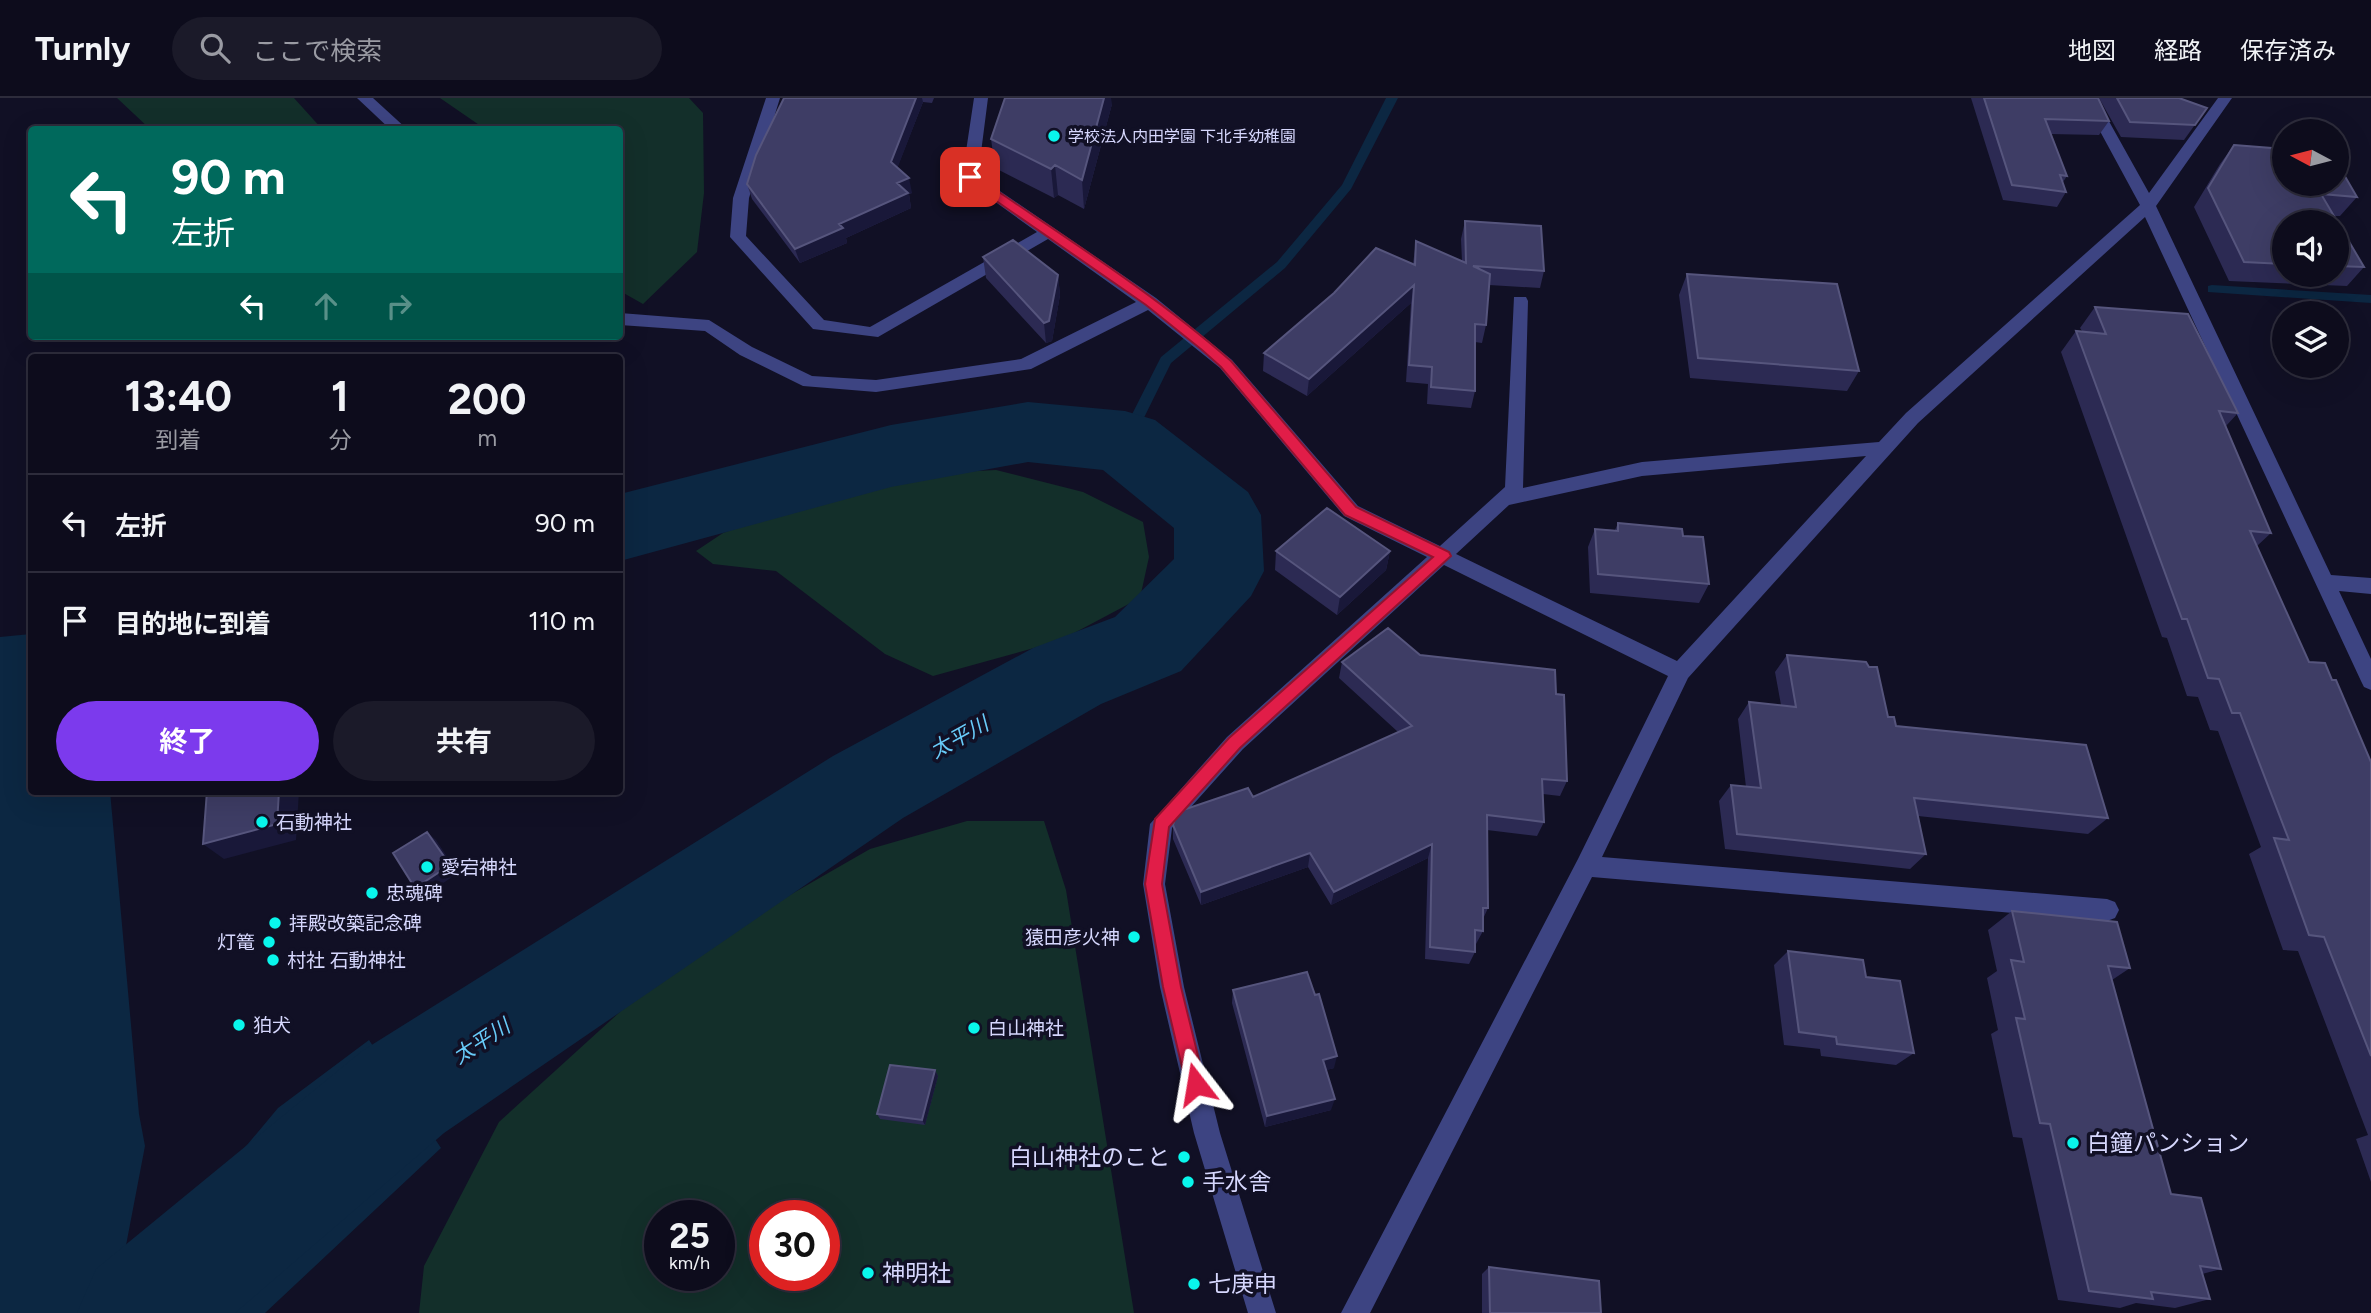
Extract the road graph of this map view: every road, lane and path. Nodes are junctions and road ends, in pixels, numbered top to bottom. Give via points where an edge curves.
1 (364, 98) edge
2 (774, 98) edge
3 (981, 98) edge
4 (2089, 98) edge
5 (2225, 98) edge
6 (396, 126) edge
7 (2148, 206) junction
8 (1047, 233) junction
9 (1150, 302) junction
10 (1520, 302) dead end
11 (623, 319) edge
12 (1885, 448) junction
13 (1506, 499) junction
14 (1444, 556) junction
15 (2324, 582) junction
16 (2371, 586) edge
17 (1680, 672) junction
18 (2371, 681) edge
19 (1586, 866) junction
20 (2107, 910) dead end
21 (1262, 1313) edge
22 (1354, 1313) edge

1 - 6 street
2 - 8 street via 741,198 738,237 819,325 872,332
3 - 8 street via 970,177
4 - 7 street
5 - 7 street
7 - 12 street via 1912,418
7 - 15 street
8 - 9 street
9 - 11 street via 1025,365 876,386 809,382 746,351 709,326
9 - 14 street via 1226,364 1350,511
10 - 13 street via 1514,490
12 - 13 street via 1642,469
12 - 17 street
13 - 14 street
14 - 17 street
14 - 21 street via 1235,743 1161,824 1154,884 1172,987 1208,1133
15 - 16 street
15 - 18 street
17 - 19 street
19 - 20 street
19 - 22 street

